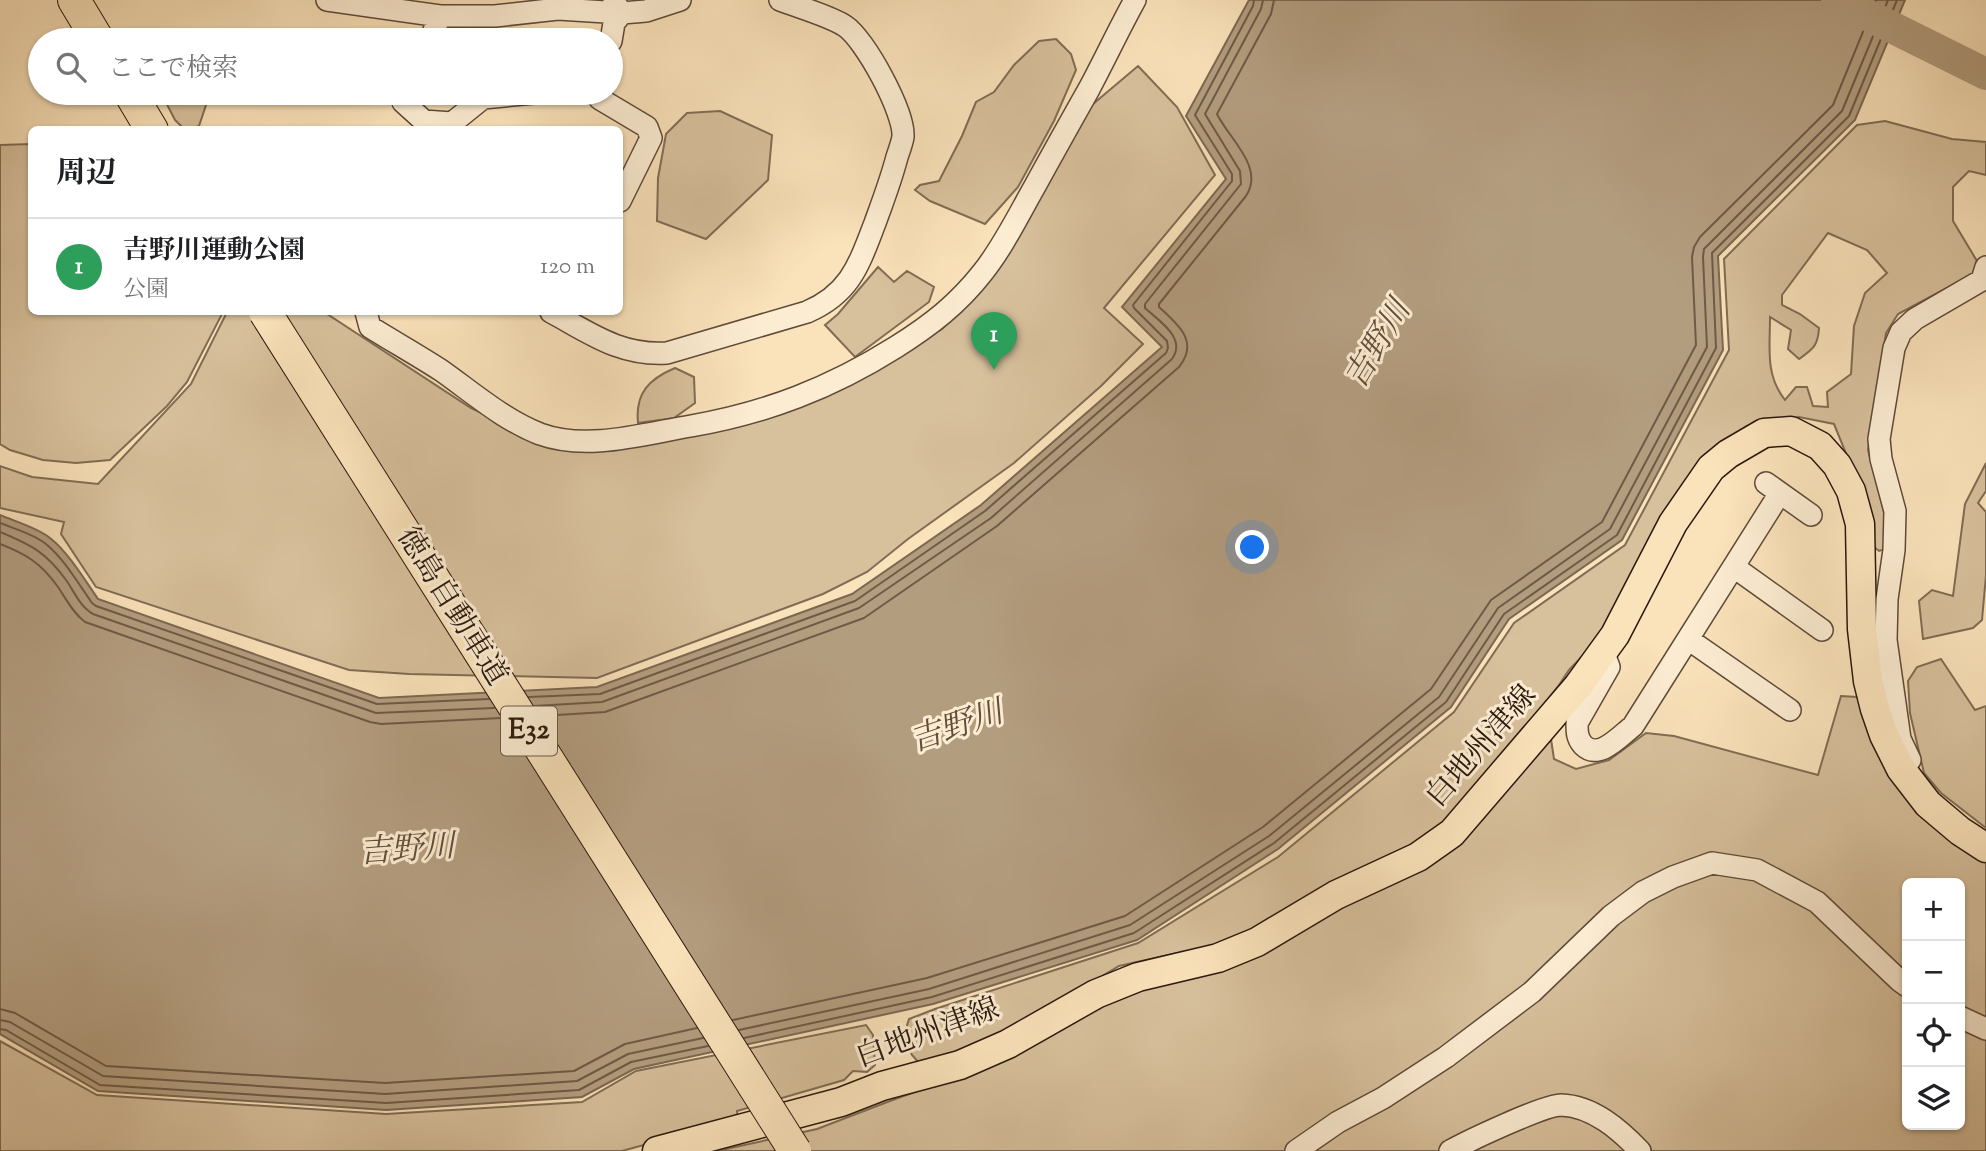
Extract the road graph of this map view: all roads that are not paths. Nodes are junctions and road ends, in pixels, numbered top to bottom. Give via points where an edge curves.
1 (74, 0) edge
2 (327, 0) edge
3 (680, 0) edge
4 (780, 0) edge
5 (1135, 0) edge
6 (616, 5) edge
7 (440, 16) junction
8 (91, 28) edge
9 (435, 28) edge
10 (613, 28) edge
11 (137, 105) edge
12 (406, 105) edge
13 (474, 105) edge
14 (610, 105) edge
15 (150, 126) edge
16 (623, 190) edge
17 (1986, 267) edge
18 (267, 315) edge
19 (367, 315) edge
20 (557, 315) edge
21 (1811, 515) dead end
22 (1734, 567) junction
23 (1822, 630) dead end
24 (1688, 639) junction
25 (1603, 651) junction
26 (1790, 710) dead end
27 (1909, 780) junction
28 (1986, 848) edge
29 (1902, 982) edge
30 (1965, 1019) edge
31 (1986, 1029) edge
32 (657, 1151) edge
33 (795, 1151) edge
34 (1296, 1151) edge
35 (1450, 1151) edge
36 (1640, 1151) edge

1 - 8 highway
2 - 7 street
3 - 6 street via 646,11
4 - 20 street via 843,24 854,33 901,118 903,137 888,189 848,283 823,305 807,312 667,353 623,349
5 - 19 street via 985,270 931,324 823,388 703,424 614,439 562,439 538,433 506,416 370,327
6 - 7 street
6 - 10 street
7 - 9 street
11 - 15 highway
12 - 13 street via 424,121 452,123
14 - 16 street via 647,127 651,138
17 - 27 street via 1982,280 1901,332 1894,348 1879,439 1895,511 1886,640 1900,739 1914,769
18 - 33 highway, 徳島自動車道 / E32, bridge
21 - 22 street via 1773,489
22 - 23 street
22 - 24 street
24 - 25 street via 1633,726 1596,751 1581,743 1577,723 1609,667
24 - 26 street
25 - 27 main road, 白地州津線 via 1673,523 1711,468 1765,433 1791,431 1820,446 1851,491 1860,524 1868,681 1884,735
25 - 32 main road, 白地州津線 via 1452,833 1419,857 1336,895 1257,942 1219,958 1138,977 1096,994 1008,1044 960,1065
27 - 28 main road, 白地州津線 via 1928,804
29 - 34 street via 1817,902 1757,870 1712,863 1643,892 1611,916 1532,992 1457,1049
30 - 31 street
35 - 36 street via 1560,1105 1589,1111 1620,1130

